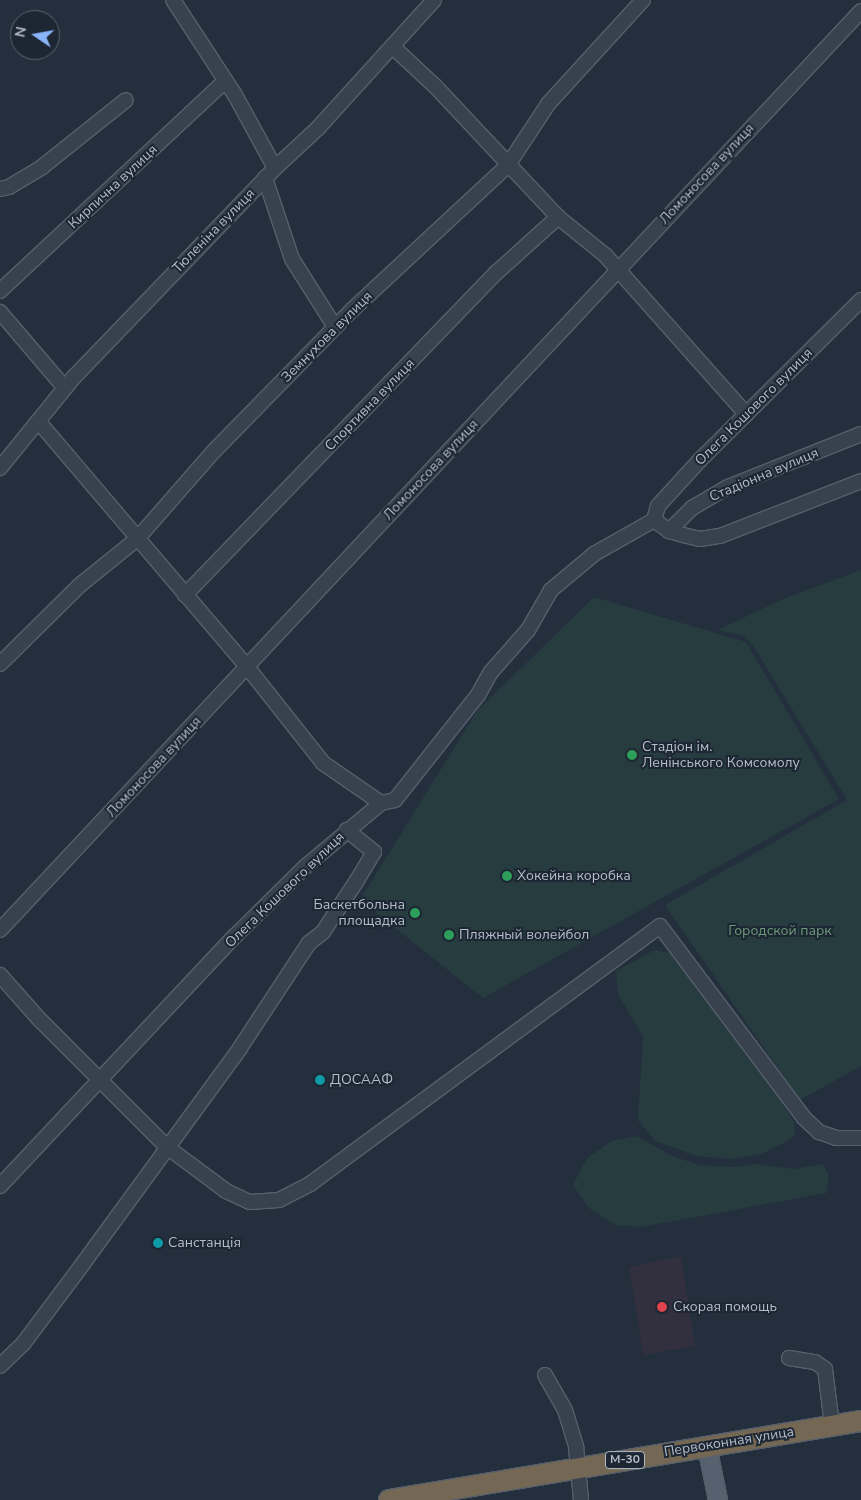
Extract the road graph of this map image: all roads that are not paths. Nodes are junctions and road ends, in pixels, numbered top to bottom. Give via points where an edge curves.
1 (173, 0) edge
2 (434, 0) edge
3 (643, 0) edge
4 (861, 11) edge
5 (392, 47) junction
6 (225, 81) junction
7 (126, 100) dead end
8 (508, 166) junction
9 (270, 173) junction
10 (0, 189) edge
11 (558, 217) junction
12 (616, 270) junction
13 (0, 291) edge
14 (861, 300) edge
15 (0, 312) edge
16 (335, 328) junction
17 (65, 388) junction
18 (746, 414) junction
19 (38, 421) junction
20 (861, 434) edge
21 (0, 468) edge
22 (861, 481) edge
23 (654, 520) junction
24 (669, 531) junction
25 (137, 539) junction
26 (185, 595) junction
27 (0, 664) edge
28 (248, 668) junction
29 (381, 803) junction
30 (347, 830) junction
31 (0, 930) edge
32 (0, 975) edge
33 (102, 1080) junction
34 (861, 1138) edge
35 (167, 1147) junction
36 (0, 1186) edge
37 (790, 1358) dead end
38 (0, 1366) edge
39 (545, 1375) dead end
40 (861, 1421) edge
41 (832, 1425) junction
42 (707, 1446) junction
43 (578, 1468) junction
44 (389, 1500) edge
45 (581, 1500) edge
46 (718, 1500) edge

1 - 6 street
2 - 5 street, Тюленіна вулиця
3 - 8 street, Земнухова вулиця via 548,104
4 - 12 street, Ломоносова вулиця
5 - 8 street via 434,86
5 - 9 street, Тюленіна вулиця via 362,76 318,128
6 - 9 street
6 - 13 street, Кирпична вулиця
7 - 10 street via 42,166 9,187
8 - 11 street
8 - 16 street, Земнухова вулиця
9 - 16 street via 292,259
9 - 17 street, Тюленіна вулиця
11 - 12 street via 604,255
11 - 26 street, Спортивна вулиця via 496,273
12 - 18 street
12 - 28 street, Ломоносова вулиця
14 - 18 street, Олега Кошового вулиця
15 - 17 street
16 - 25 street, Земнухова вулиця via 215,450
17 - 19 street, Тюленіна вулиця
18 - 23 street, Олега Кошового вулиця via 658,506
19 - 21 street, Тюленіна вулиця
19 - 25 street
20 - 24 street, Стадіонна вулиця via 728,487 692,508
22 - 24 street via 720,536 700,539
23 - 24 street
23 - 29 street, Олега Кошового вулиця via 594,554 551,590 528,630 491,672 478,696 395,800
25 - 26 street
25 - 27 street, Земнухова вулиця via 80,585
26 - 28 street
28 - 29 street via 323,763
28 - 31 street, Ломоносова вулиця
29 - 30 street, Олега Кошового вулиця
30 - 33 street, Олега Кошового вулиця via 242,929
30 - 35 street via 374,852 322,932 309,943 240,1048
32 - 33 street via 39,1019
33 - 35 street
33 - 36 street, Олега Кошового вулиця
34 - 35 street via 836,1138 819,1132 804,1118 660,926 310,1184 279,1200 250,1202 226,1190
35 - 38 street via 23,1344
37 - 41 street via 815,1362 825,1369
39 - 43 street via 565,1410 576,1447
40 - 41 highway, Первоконная улица / М-30
41 - 42 highway, Первоконная улица / М-30
42 - 43 highway, Первоконная улица / М-30
42 - 46 main road
43 - 44 highway, Первоконная улица / М-30
43 - 45 street

